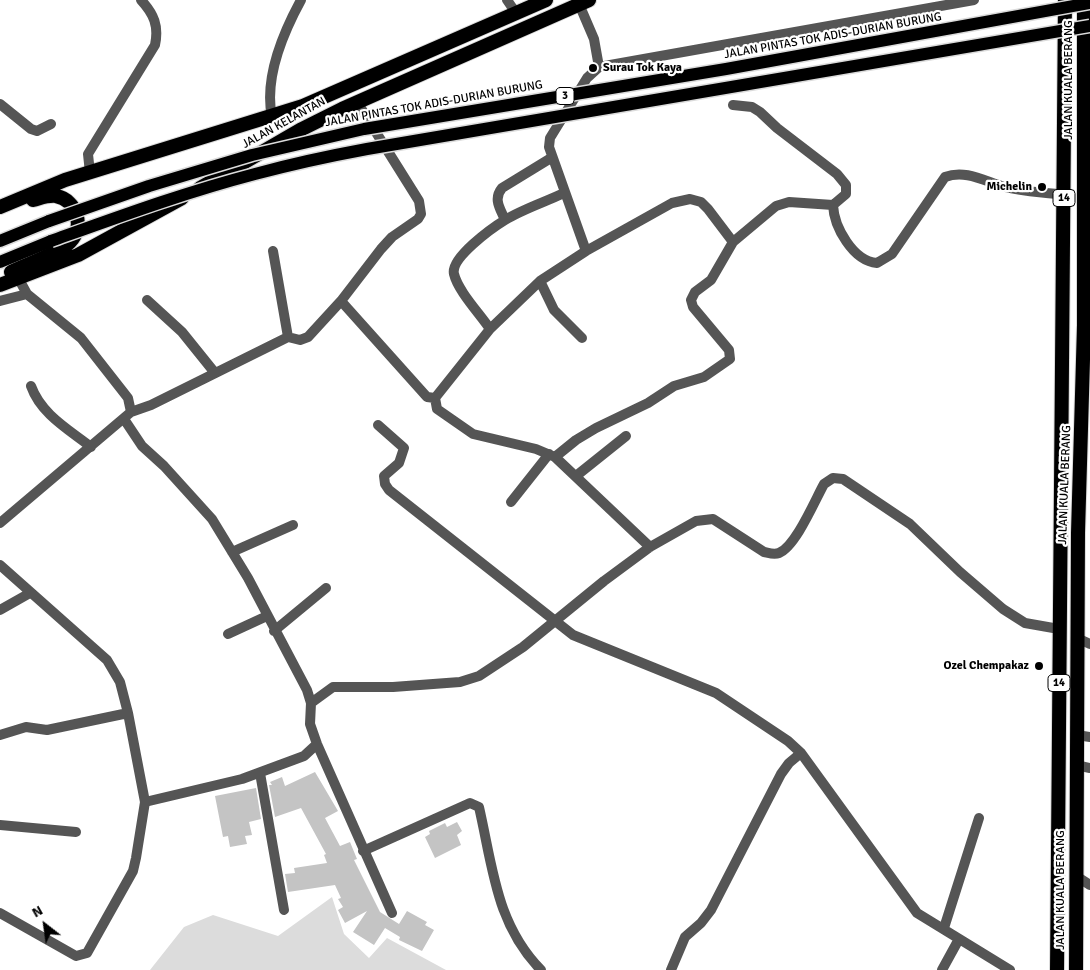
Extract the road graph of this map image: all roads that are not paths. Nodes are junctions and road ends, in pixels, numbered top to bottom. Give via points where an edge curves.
1 (141, 0) edge
2 (301, 0) edge
3 (507, 0) edge
4 (546, 0) edge
5 (974, 0) edge
6 (1065, 0) edge
7 (1084, 0) edge
8 (584, 2) edge
9 (1090, 3) edge
10 (516, 13) junction
11 (1090, 26) edge
12 (599, 67) junction
13 (357, 102) junction
14 (0, 104) edge
15 (733, 105) dead end
16 (272, 118) junction
17 (51, 124) dead end
18 (551, 158) junction
19 (90, 173) junction
20 (564, 193) junction
21 (1064, 195) junction
22 (833, 205) junction
23 (0, 207) edge
24 (0, 213) edge
25 (506, 220) junction
26 (0, 241) edge
27 (733, 242) junction
28 (273, 251) dead end
29 (586, 251) junction
30 (0, 262) edge
31 (16, 275) junction
32 (0, 278) edge
33 (540, 281) junction
34 (0, 285) edge
35 (27, 294) junction
36 (148, 300) dead end
37 (342, 301) junction
38 (0, 302) edge
39 (1084, 325) junction
40 (490, 329) junction
41 (288, 337) junction
42 (582, 338) dead end
43 (215, 373) junction
44 (31, 386) dead end
45 (1061, 397) junction
46 (435, 398) junction
47 (128, 415) junction
48 (378, 425) dead end
49 (626, 436) dead end
50 (91, 447) junction
51 (552, 456) junction
52 (576, 476) junction
53 (511, 502) dead end
54 (1083, 512) edge
55 (1060, 522) junction
56 (0, 523) edge
57 (293, 525) dead end
58 (650, 547) junction
59 (232, 552) junction
60 (0, 565) edge
61 (326, 588) dead end
62 (30, 593) junction
63 (0, 610) edge
64 (266, 616) junction
65 (555, 621) junction
66 (1059, 629) junction
67 (274, 631) junction
68 (228, 634) dead end
69 (1084, 641) edge
70 (311, 703) junction
71 (128, 713) junction
72 (0, 735) edge
73 (1083, 736) edge
74 (317, 744) junction
75 (801, 753) junction
76 (1083, 767) edge
77 (260, 773) junction
78 (145, 802) junction
79 (979, 818) dead end
80 (0, 825) edge
81 (76, 832) dead end
82 (363, 851) junction
83 (1076, 876) junction
84 (1090, 885) edge
85 (284, 910) dead end
86 (0, 913) edge
87 (392, 913) dead end
88 (944, 928) junction
89 (959, 940) junction
90 (541, 970) edge
91 (671, 970) edge
92 (942, 970) edge
93 (1010, 970) edge
94 (1057, 970) edge
95 (1076, 970) edge

1 - 19 street via 157,25 155,45 88,154
2 - 16 street via 278,50 269,104
3 - 10 street
4 - 10 highway, JALAN KELANTAN
5 - 12 street
6 - 21 highway, JALAN KUALA BERANG / 14
7 - 39 highway, JALAN KUALA BERANG / 14
8 - 12 street
8 - 13 highway, JALAN KELANTAN
9 - 26 main road, JALAN PINTAS TOK ADIS-DURIAN BURUNG / 3, bridge via 726,69 347,132 252,154 149,186
10 - 16 highway, JALAN KELANTAN
11 - 30 main road, 3, bridge via 307,161 160,203
12 - 18 street via 587,78 550,138
13 - 31 highway, JALAN KELANTAN via 300,130 116,235 78,254
13 - 37 street via 418,201 421,214 381,249
14 - 17 street via 31,129 37,131
15 - 22 street via 752,107 760,112 844,180 848,190
16 - 19 highway, JALAN KELANTAN
18 - 20 street
18 - 25 street via 497,194 496,200
19 - 23 highway, JALAN KELANTAN
20 - 25 street
20 - 29 street
21 - 22 street via 1004,186 970,176 945,177 892,254 877,263 865,259 852,248 836,222
21 - 45 highway, JALAN KUALA BERANG / 14
22 - 27 street via 789,202 776,206
24 - 31 highway via 40,198 57,196 71,204 78,219 78,228 69,243
25 - 40 street via 460,256 454,266 453,274
27 - 29 street via 708,209 690,199 672,204
27 - 51 street via 714,275 691,300 729,350 730,359 704,377 674,386 648,403 596,428
28 - 41 street
29 - 33 street
31 - 32 highway
31 - 34 highway, JALAN KELANTAN
31 - 35 street
33 - 40 street
33 - 42 street via 554,310
35 - 38 street
35 - 47 street via 81,338 128,398
36 - 43 street via 194,345
37 - 41 street via 308,336 300,340
37 - 46 street via 427,397
39 - 45 highway via 1075,384
39 - 54 highway, JALAN KUALA BERANG / 14
40 - 46 street
41 - 43 street
43 - 47 street
44 - 50 street via 36,400
45 - 55 highway, JALAN KUALA BERANG / 14
46 - 51 street via 437,409 473,434
47 - 50 street
47 - 59 street via 142,446 212,519
48 - 65 street via 404,448 399,463 384,476 389,490
49 - 52 street
50 - 56 street
51 - 52 street
51 - 53 street
52 - 58 street
54 - 55 highway via 1069,512
54 - 69 highway, JALAN KUALA BERANG / 14
55 - 66 highway, JALAN KUALA BERANG / 14
57 - 59 street
58 - 65 street
58 - 66 street via 704,519 721,522 764,552 780,552 793,541 824,484 832,478 843,479 910,524 1010,614 1026,623
59 - 64 street
60 - 62 street
61 - 67 street
62 - 63 street
62 - 71 street via 107,660 120,682
64 - 67 street
64 - 68 street
65 - 70 street via 478,676 460,682 333,687
65 - 75 street via 573,635 716,693 788,740
66 - 94 highway, JALAN KUALA BERANG / 14
67 - 70 street
69 - 73 highway, JALAN KUALA BERANG / 14
70 - 74 street via 310,724
71 - 72 street via 47,730 26,727
71 - 78 street
73 - 76 highway, JALAN KUALA BERANG / 14
74 - 77 street via 304,756
74 - 82 street
75 - 88 street via 912,907 926,920
75 - 91 street via 781,774 711,910 685,937
76 - 83 highway, JALAN KUALA BERANG / 14
77 - 78 street
77 - 85 street
78 - 86 street via 133,871 87,953 76,956
79 - 88 street
80 - 81 street
82 - 87 street
82 - 90 street via 470,803 479,807 502,910 517,942
83 - 84 street
83 - 95 highway, JALAN KUALA BERANG / 14
88 - 89 street
89 - 92 street
89 - 93 street

